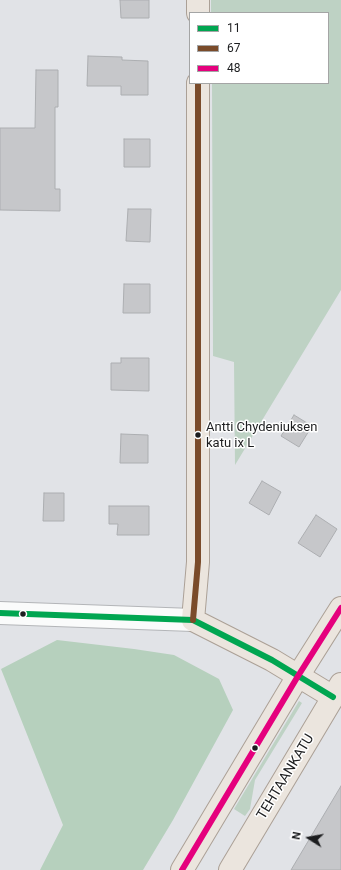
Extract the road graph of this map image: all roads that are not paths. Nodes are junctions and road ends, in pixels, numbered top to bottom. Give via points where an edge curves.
1 (198, 0) edge
2 (198, 12) edge
3 (198, 84) edge
4 (341, 608) edge
5 (0, 613) edge
6 (193, 620) junction
7 (298, 676) junction
8 (337, 691) edge
9 (182, 870) edge
10 (230, 870) edge

1 - 2 main road
3 - 6 main road via 198,562
4 - 7 main road
5 - 6 street
6 - 7 main road
7 - 8 main road
7 - 9 main road
8 - 10 main road, TEHTAANKATU

